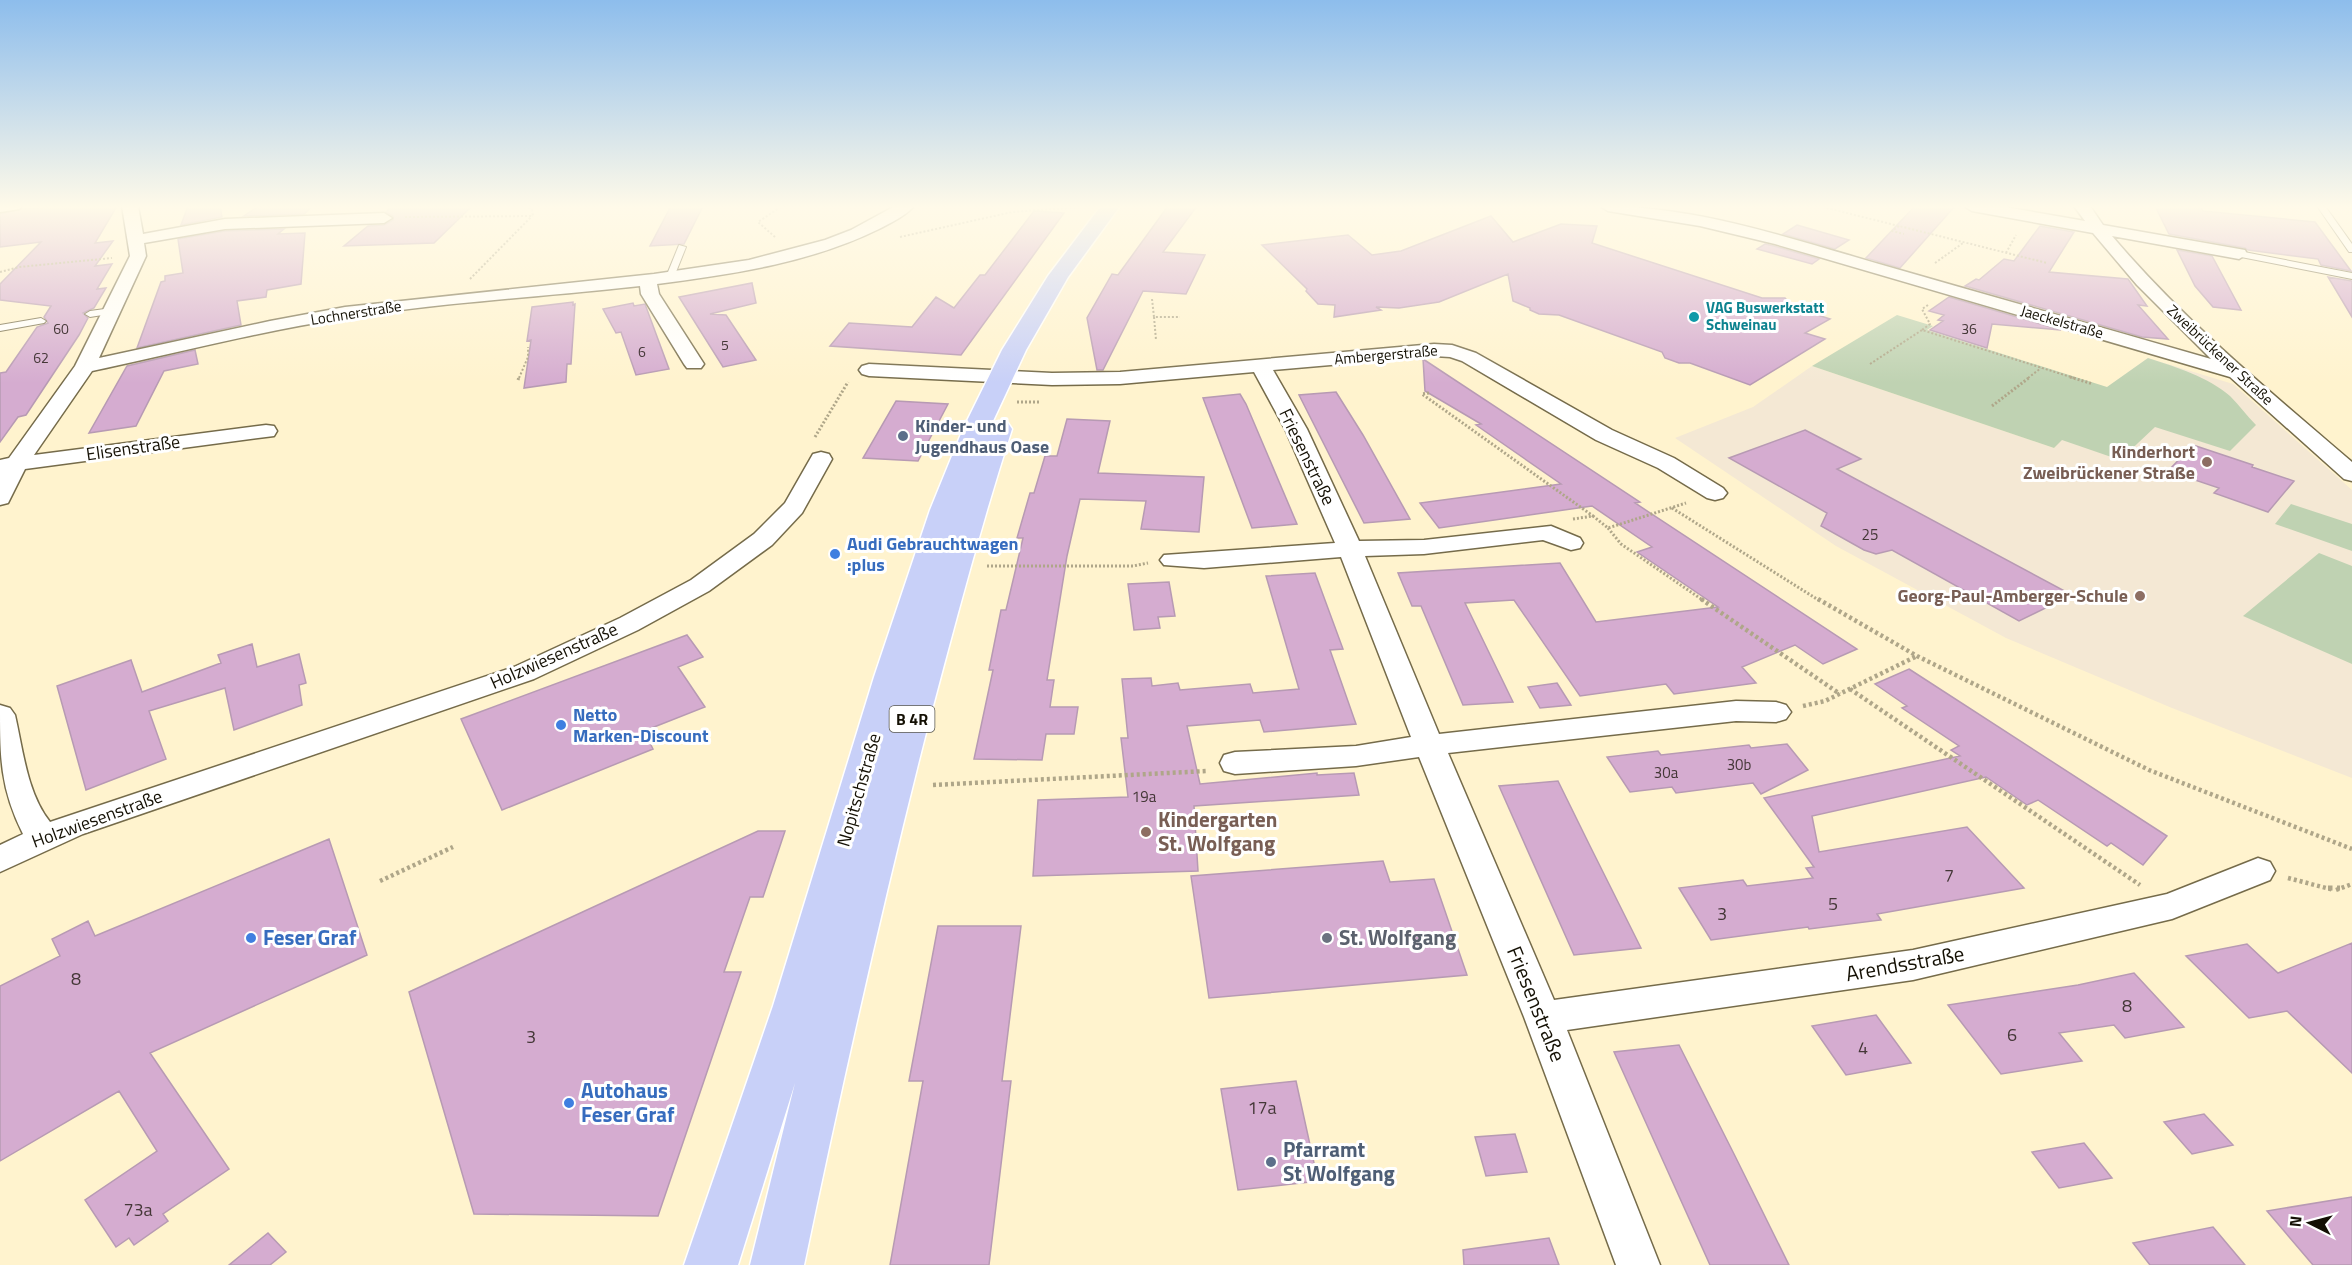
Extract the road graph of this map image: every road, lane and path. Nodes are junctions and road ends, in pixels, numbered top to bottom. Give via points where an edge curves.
1 (31, 265) edge
2 (130, 265) edge
3 (483, 265) edge
4 (675, 265) edge
5 (747, 265) edge
6 (1064, 265) edge
7 (1083, 265) edge
8 (1866, 265) edge
9 (2129, 265) edge
10 (2296, 265) edge
11 (0, 272) edge
12 (2352, 276) edge
13 (670, 277) junction
14 (648, 281) junction
15 (1951, 289) junction
16 (1152, 299) dead end
17 (445, 302) junction
18 (112, 311) junction
19 (90, 314) dead end
20 (1154, 317) junction
21 (1180, 317) dead end
22 (41, 321) dead end
23 (0, 328) edge
24 (1922, 330) junction
25 (1156, 339) dead end
26 (528, 347) dead end
27 (694, 364) dead end
28 (1870, 364) dead end
29 (85, 367) junction
30 (1261, 367) junction
31 (2042, 368) junction
32 (869, 370) joint
33 (2236, 372) junction
34 (1010, 377) junction
35 (518, 380) dead end
36 (2093, 384) dead end
37 (1429, 393) dead end
38 (1992, 406) dead end
39 (266, 431) dead end
40 (821, 459) joint
41 (8, 465) edge
42 (2352, 474) edge
43 (1715, 493) dead end
44 (0, 498) edge
45 (1593, 516) junction
46 (1608, 528) junction
47 (1561, 538) joint
48 (1350, 549) junction
49 (1173, 560) joint
50 (987, 566) dead end
51 (1917, 656) junction
52 (1850, 689) junction
53 (1840, 694) junction
54 (1776, 712) joint
55 (0, 715) edge
56 (1429, 745) junction
57 (1235, 763) joint
58 (933, 784) dead end
59 (43, 837) junction
60 (453, 847) dead end
61 (2352, 849) edge
62 (0, 859) edge
63 (2258, 871) joint
64 (381, 881) dead end
65 (2352, 884) edge
66 (2172, 906) junction
67 (1543, 1017) junction
68 (711, 1265) edge
69 (777, 1265) edge
70 (1638, 1265) edge

1 - 11 path
2 - 18 street
3 - 17 path
4 - 13 lane
5 - 13 street, Lochnerstraße
6 - 34 main road, Nopitschstraße / B 4R
7 - 34 main road, Nopitschstraße / B 4R
8 - 15 street, Jaeckelstraße
9 - 33 street, Zweibrückener Straße
10 - 12 lane
13 - 14 street, Lochnerstraße
14 - 17 street, Lochnerstraße
14 - 27 street via 650,294
15 - 24 path via 1922,309 1930,324
15 - 33 street, Jaeckelstraße
16 - 20 path
17 - 29 street, Lochnerstraße via 332,315
18 - 19 lane
18 - 29 street
20 - 21 path
20 - 25 path
22 - 23 lane
24 - 28 path
24 - 31 path
26 - 35 path
29 - 41 street
30 - 34 street, Ambergerstraße via 1074,380
30 - 43 street, Ambergerstraße via 1452,351 1604,435 1666,463
30 - 48 street, Friesenstraße via 1296,429
31 - 36 path
31 - 38 path
32 - 34 street
32 - 40 path via 851,377 807,449
33 - 42 street, Zweibrückener Straße
34 - 68 main road, Nopitschstraße / B 4R via 969,445 925,566 780,1057
34 - 69 main road, Nopitschstraße / B 4R via 1006,410 937,622 820,1072
37 - 45 path via 1422,394
39 - 41 street, Elisenstraße
40 - 59 street, Holzwiesenstraße via 791,512 766,537 698,585 593,642 524,673
41 - 44 street
45 - 46 path
45 - 47 path via 1555,523
46 - 51 path via 1672,508
46 - 53 path via 1629,549
47 - 48 street
48 - 49 street
48 - 56 street, Friesenstraße
49 - 50 path via 1133,566
51 - 52 path
51 - 61 path via 2150,771
52 - 53 path
52 - 66 path
53 - 54 path
54 - 56 street via 1736,711
55 - 59 street via 23,809
56 - 57 street via 1356,756
56 - 67 street, Friesenstraße
57 - 58 path via 1206,771
59 - 62 street, Holzwiesenstraße
60 - 64 path
63 - 65 path via 2335,890
63 - 66 street, Arendsstraße
66 - 67 street, Arendsstraße via 1913,965
67 - 70 street, Friesenstraße

